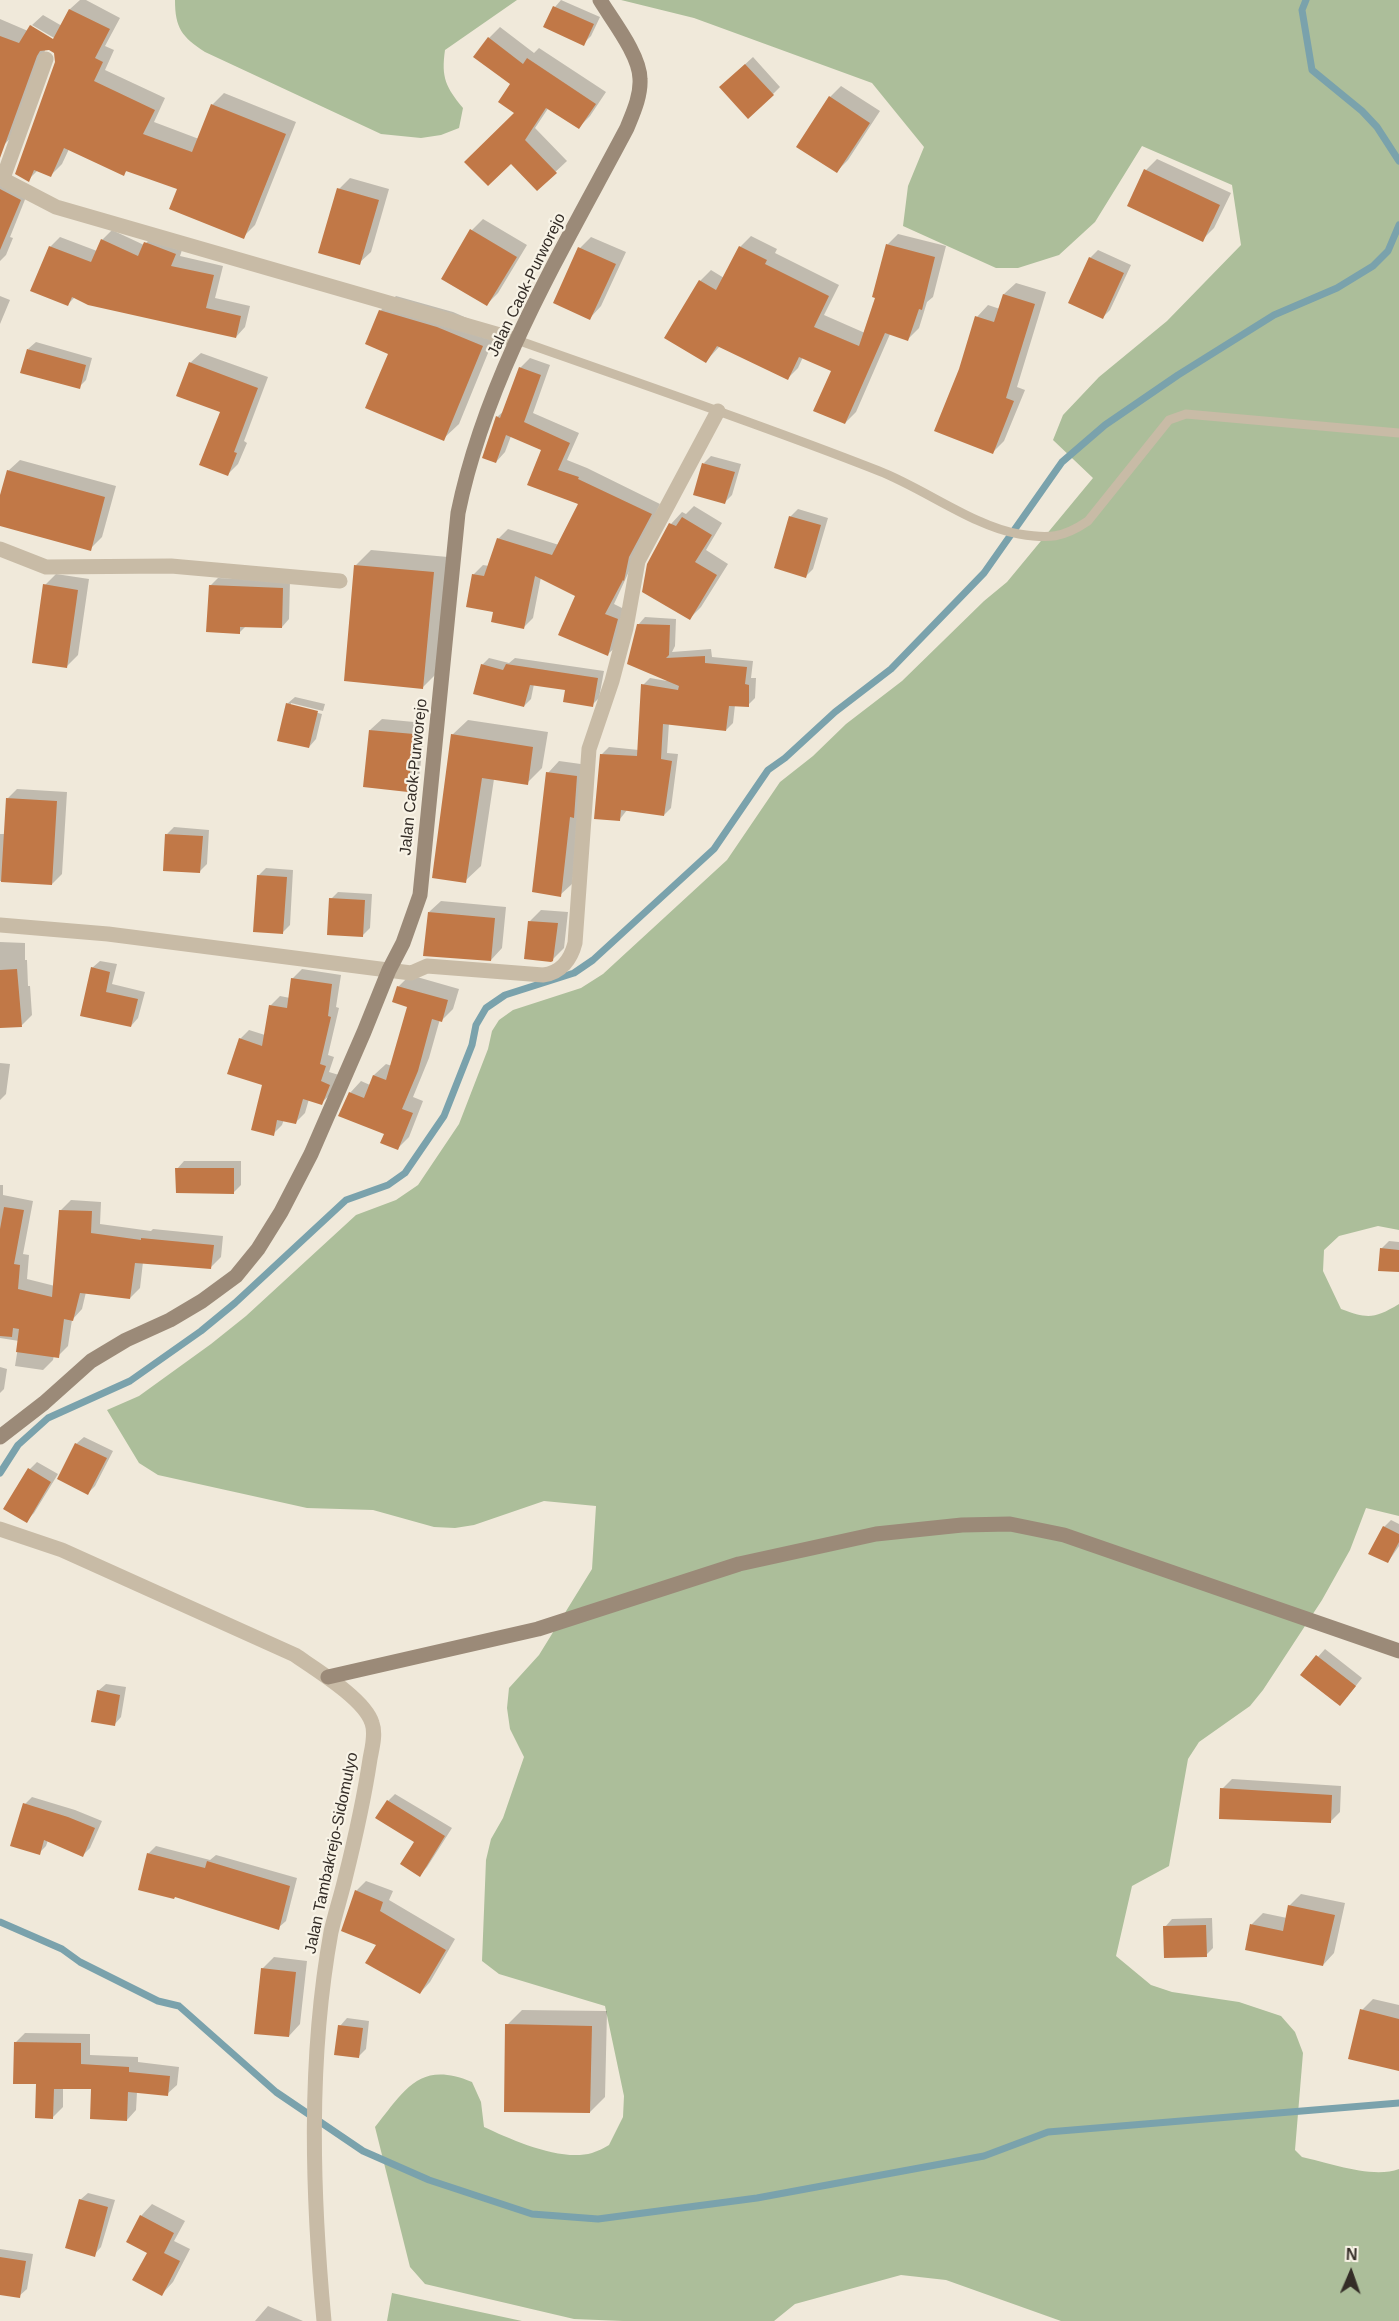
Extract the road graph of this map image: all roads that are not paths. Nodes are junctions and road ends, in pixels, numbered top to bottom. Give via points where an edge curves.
1 (600, 0) edge
2 (46, 59) dead end
3 (2, 176) edge
4 (517, 339) junction
5 (718, 411) junction
6 (1399, 433) edge
7 (0, 549) edge
8 (340, 580) dead end
9 (0, 925) edge
10 (389, 970) junction
11 (0, 1437) edge
12 (6, 1530) edge
13 (1399, 1651) edge
14 (328, 1677) junction
15 (324, 2321) edge

1 - 4 street, Jalan Caok-Purworejo via 635,61 640,78 636,105
2 - 3 street
3 - 4 street via 56,207
4 - 5 lane
4 - 10 street, Jalan Caok-Purworejo via 479,435 458,513 420,895
5 - 6 lane via 892,476 997,529 1056,537 1088,521 1159,430 1169,420 1186,414
5 - 10 street via 638,561 626,628 589,749 572,952 558,970 543,975 427,966 411,974
7 - 8 street via 46,567 171,566
9 - 10 street via 108,934
10 - 11 street, Jalan Caok-Purworejo via 311,1154 281,1212 236,1276 170,1320 91,1361
12 - 14 street, Jalan Tambakrejo-Sidomulyo via 62,1550 295,1655
13 - 14 street via 1064,1534 1010,1524 962,1525 876,1534 739,1564 538,1629
14 - 15 street, Jalan Tambakrejo-Sidomulyo via 366,1711 374,1736 364,1797 332,1931 317,2046 315,2151

